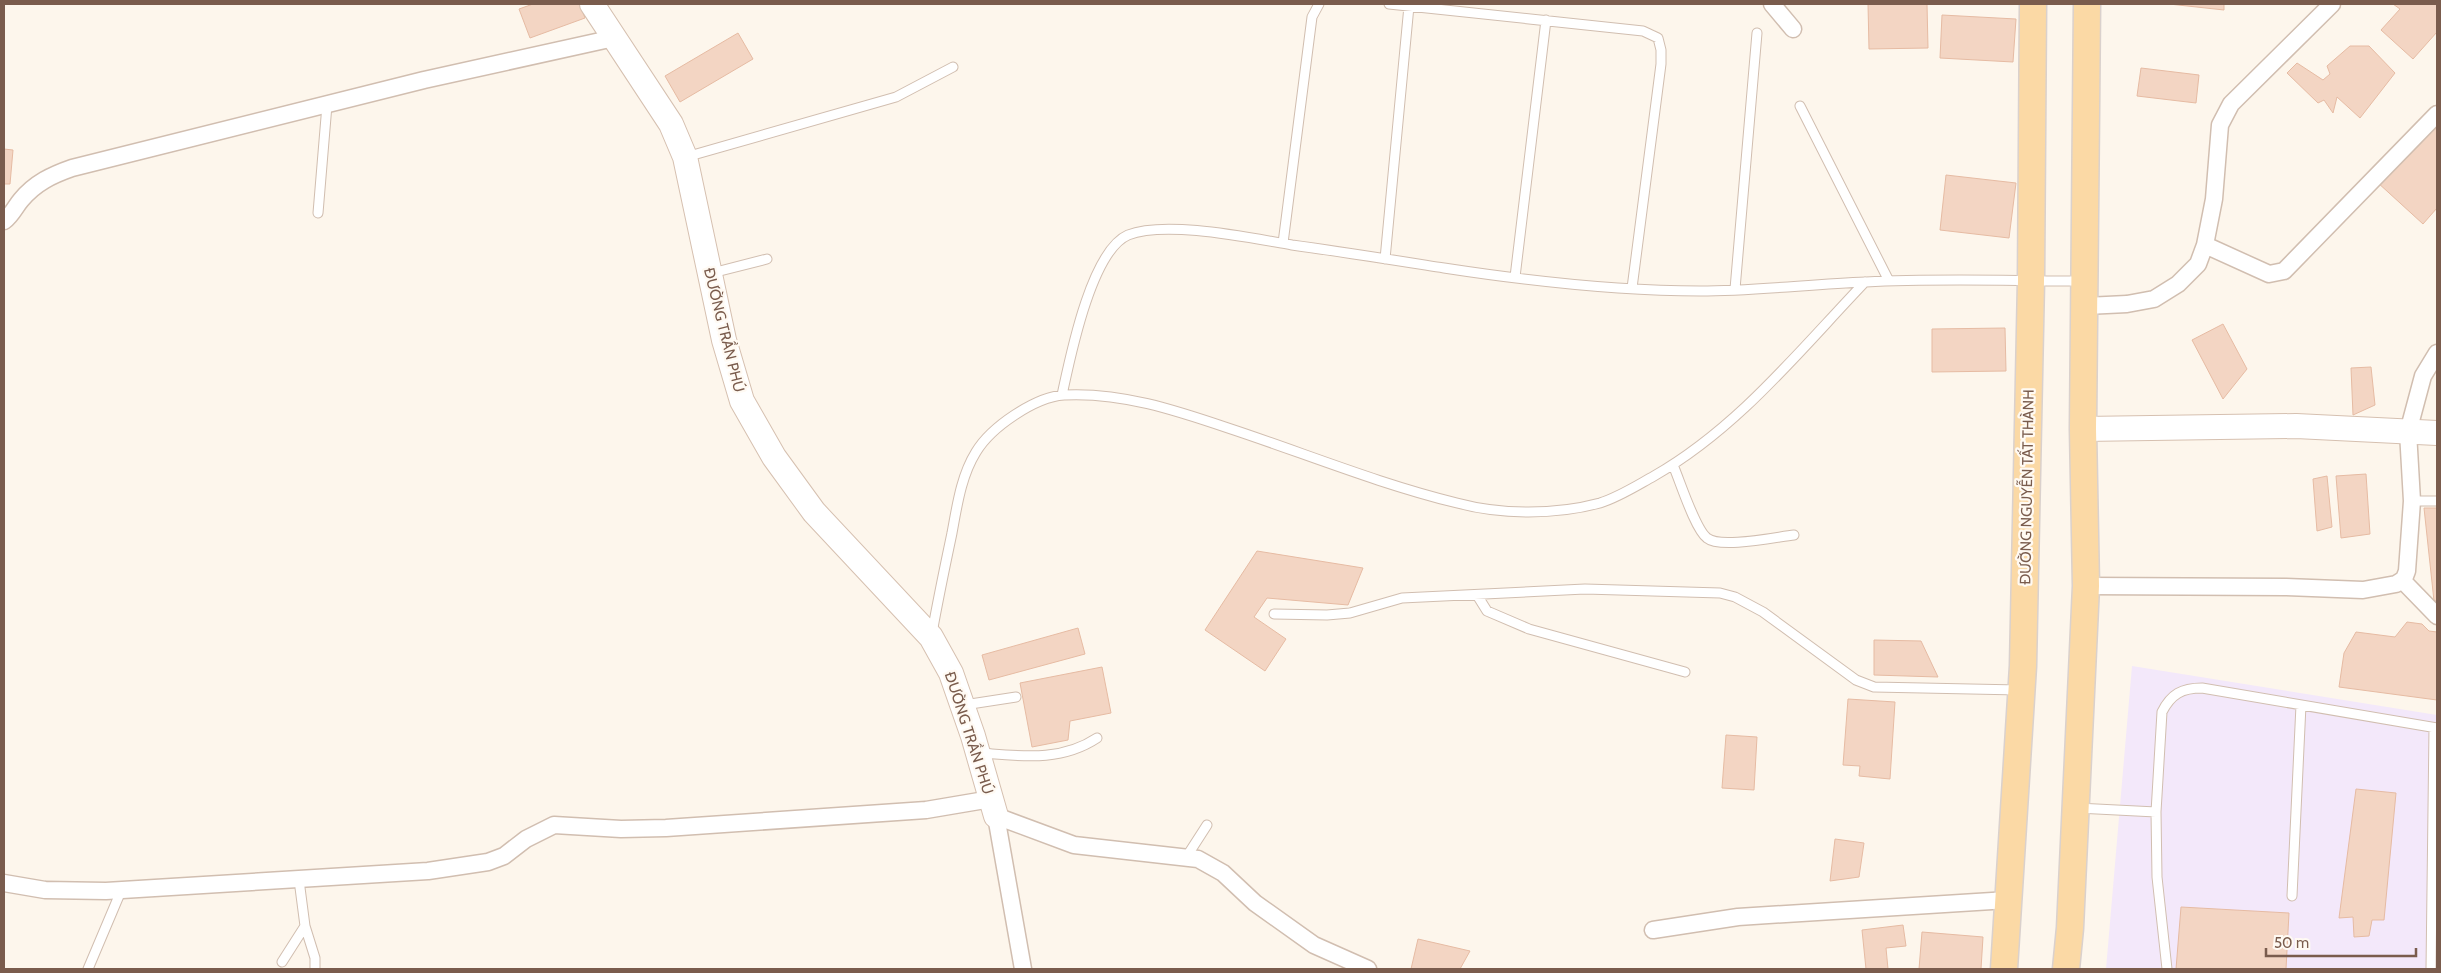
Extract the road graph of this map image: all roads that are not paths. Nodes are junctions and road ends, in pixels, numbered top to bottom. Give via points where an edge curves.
1 (592, 4) edge
2 (1319, 4) edge
3 (1388, 4) edge
4 (1772, 4) edge
5 (2033, 4) edge
6 (2087, 4) edge
7 (2332, 4) edge
8 (1409, 6) junction
9 (1546, 20) junction
10 (1793, 29) dead end
11 (1757, 33) dead end
12 (614, 38) junction
13 (952, 67) dead end
14 (327, 105) junction
15 (1800, 106) dead end
16 (2437, 114) edge
17 (685, 157) junction
18 (318, 213) dead end
19 (4, 221) edge
20 (1284, 243) junction
21 (2205, 245) junction
22 (767, 259) dead end
23 (1385, 259) junction
24 (710, 273) junction
25 (1514, 277) junction
26 (1889, 281) junction
27 (2031, 281) junction
28 (2086, 281) junction
29 (1865, 282) junction
30 (1632, 288) junction
31 (1735, 289) junction
32 (2086, 306) junction
33 (2437, 353) edge
34 (1062, 395) junction
35 (2083, 429) junction
36 (2408, 432) junction
37 (2437, 433) edge
38 (1673, 465) junction
39 (2412, 501) junction
40 (2437, 501) edge
41 (1794, 535) dead end
42 (2402, 580) junction
43 (2086, 586) junction
44 (1477, 595) junction
45 (1274, 614) dead end
46 (2437, 616) edge
47 (931, 637) junction
48 (1684, 672) dead end
49 (2022, 690) junction
50 (1016, 697) dead end
51 (962, 705) junction
52 (2301, 705) junction
53 (2436, 728) edge
54 (1097, 738) dead end
55 (978, 753) junction
56 (993, 807) junction
57 (2076, 808) junction
58 (2156, 812) junction
59 (1207, 825) dead end
60 (1186, 856) junction
61 (299, 880) junction
62 (4, 883) edge
63 (121, 891) junction
64 (2292, 896) dead end
65 (2008, 900) junction
66 (305, 926) junction
67 (1653, 930) dead end
68 (282, 962) dead end
69 (1337, 964) edge
70 (88, 969) edge
71 (315, 969) edge
72 (1023, 969) edge
73 (1368, 969) edge
74 (2004, 969) edge
75 (2066, 969) edge
76 (2167, 969) edge
77 (2431, 969) edge

1 - 12 street, ĐƯỜNG TRẦN PHÚ
2 - 20 lane via 1312,17
3 - 8 lane
4 - 10 street
5 - 27 main road, ĐƯỜNG NGUYỄN TẤT THÀNH
6 - 28 main road
7 - 21 street via 2231,104 2220,125 2214,199
8 - 9 lane
8 - 23 lane
9 - 25 lane
9 - 30 lane via 1644,31 1658,38 1662,50
11 - 31 lane
12 - 14 street
12 - 17 street, ĐƯỜNG TRẦN PHÚ via 671,124
13 - 17 lane via 896,97
14 - 18 lane
14 - 19 street via 72,168 50,176 32,188
15 - 26 lane
16 - 21 street via 2284,271 2269,274
17 - 24 street, ĐƯỜNG TRẦN PHÚ
20 - 23 lane
20 - 34 lane via 1175,230 1147,231 1120,239 1109,250 1094,279 1075,336
21 - 32 street via 2198,264 2178,284 2154,299
22 - 24 lane
23 - 25 lane
24 - 47 street, ĐƯỜNG TRẦN PHÚ via 724,340 742,401 755,427 814,512
25 - 30 lane
26 - 27 lane
26 - 29 lane
27 - 28 lane
27 - 49 main road, ĐƯỜNG NGUYỄN TẤT THÀNH
28 - 32 main road
29 - 31 lane
29 - 38 lane via 1743,410
30 - 31 lane
32 - 35 main road
33 - 36 street via 2424,376
34 - 38 lane via 1106,396 1163,407 1458,504 1494,510 1556,511 1603,502 1624,494
34 - 47 lane via 1045,400 1005,422 985,439 975,454 958,502
35 - 36 street via 2296,426
35 - 43 main road
36 - 37 street
36 - 39 street
38 - 41 lane via 1700,530 1708,539 1724,543
39 - 40 lane
39 - 42 street via 2408,571
42 - 43 street via 2385,588 2363,590
42 - 46 street
43 - 57 main road
44 - 45 lane via 1402,598 1350,613
44 - 48 lane via 1487,611 1529,629
44 - 49 lane via 1585,590 1720,593 1764,612 1856,680 1874,687
47 - 51 street, ĐƯỜNG TRẦN PHÚ via 951,673
49 - 65 main road, ĐƯỜNG NGUYỄN TẤT THÀNH
50 - 51 lane
51 - 55 street, ĐƯỜNG TRẦN PHÚ
52 - 53 lane
52 - 58 lane via 2202,688 2187,688 2169,699 2162,712
52 - 64 lane
53 - 77 lane
54 - 55 lane via 1067,753 1048,756
55 - 56 street, ĐƯỜNG TRẦN PHÚ
56 - 60 street via 1074,845
56 - 61 street via 621,829 554,826 526,839 504,856 467,866
56 - 72 street
57 - 58 lane
57 - 75 main road
58 - 76 lane via 2156,877
59 - 60 lane
60 - 69 street via 1206,862 1223,873 1255,903
61 - 63 street
61 - 66 lane
62 - 63 street via 45,890
63 - 70 lane
65 - 67 street via 1738,916
65 - 74 main road, ĐƯỜNG NGUYỄN TẤT THÀNH
66 - 68 lane
66 - 71 lane
69 - 73 street

